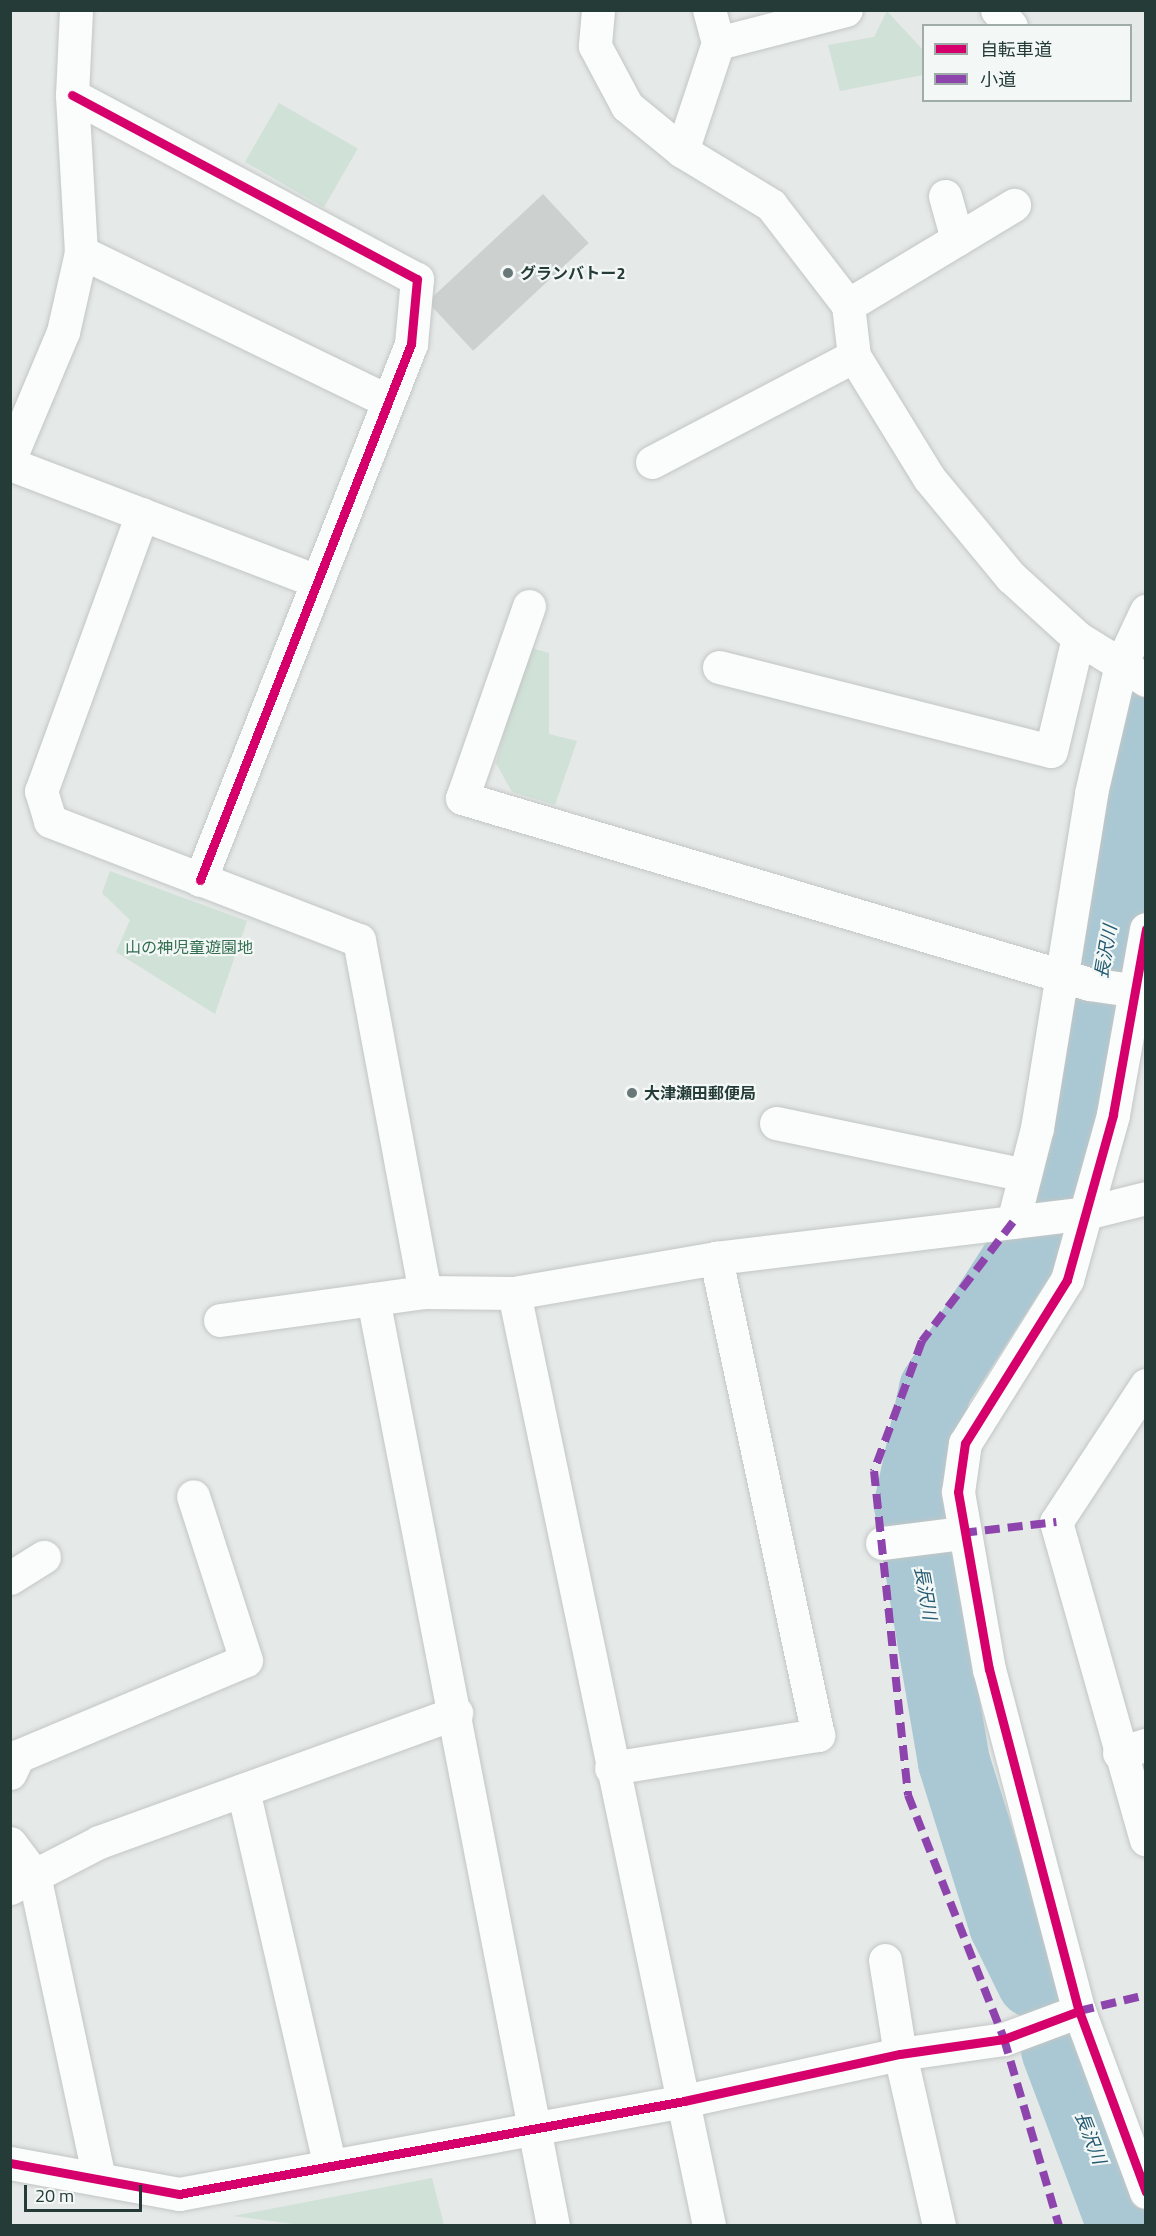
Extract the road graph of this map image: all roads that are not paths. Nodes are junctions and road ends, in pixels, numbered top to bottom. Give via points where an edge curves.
1 (76, 10) edge
2 (598, 10) edge
3 (709, 10) edge
4 (846, 10) edge
5 (997, 10) edge
6 (1009, 24) edge
7 (718, 43) junction
8 (72, 95) junction
9 (682, 151) junction
10 (945, 196) dead end
11 (1014, 206) dead end
12 (957, 239) junction
13 (81, 252) junction
14 (848, 305) junction
15 (854, 356) junction
16 (388, 401) junction
17 (10, 458) edge
18 (652, 462) dead end
19 (10, 464) edge
20 (142, 514) junction
21 (317, 581) junction
22 (529, 606) dead end
23 (1146, 611) edge
24 (1078, 638) junction
25 (718, 667) dead end
26 (1130, 670) edge
27 (200, 880) junction
28 (1146, 929) edge
29 (1064, 977) junction
30 (1141, 993) edge
31 (776, 1123) dead end
32 (1025, 1175) junction
33 (1146, 1198) edge
34 (1086, 1213) junction
35 (1013, 1222) junction
36 (716, 1258) junction
37 (425, 1292) junction
38 (514, 1293) junction
39 (373, 1299) junction
40 (220, 1320) dead end
41 (1146, 1385) edge
42 (194, 1496) dead end
43 (961, 1533) junction
44 (884, 1543) dead end
45 (44, 1557) dead end
46 (10, 1578) edge
47 (456, 1713) junction
48 (1132, 1749) edge
49 (611, 1768) junction
50 (10, 1773) edge
51 (243, 1790) junction
52 (1146, 1840) edge
53 (10, 1843) edge
54 (22, 1882) edge
55 (885, 1960) dead end
56 (1079, 2011) junction
57 (900, 2054) junction
58 (684, 2101) junction
59 (533, 2129) junction
60 (10, 2163) edge
61 (330, 2166) junction
62 (99, 2179) junction
63 (1146, 2192) edge
64 (553, 2226) edge
65 (709, 2226) edge
66 (939, 2226) edge

1 - 8 street
2 - 9 street via 595,46 627,106
3 - 7 street
4 - 7 street
5 - 6 street
7 - 9 street
8 - 13 street
8 - 16 street via 417,279 411,344
9 - 14 street via 771,205
10 - 12 street
11 - 12 street
12 - 14 street
13 - 16 street
13 - 17 street via 63,332
14 - 15 street
15 - 18 street
15 - 24 street via 929,478 1011,578
16 - 21 street
19 - 20 street
20 - 21 street
20 - 27 street via 41,791 50,821
21 - 27 street
22 - 29 street via 462,798
23 - 26 street
24 - 25 street via 1050,751
24 - 26 street
26 - 29 street via 1092,793
27 - 37 street via 358,940
28 - 30 street
29 - 30 street
29 - 32 street
30 - 34 street
31 - 32 street
32 - 35 street
33 - 34 street
34 - 35 street
34 - 43 street via 1066,1280 965,1443 958,1492
35 - 36 street
36 - 38 street
36 - 49 street via 818,1735
37 - 38 street
37 - 39 street
38 - 49 street
39 - 40 street
39 - 47 street
41 - 48 street via 1056,1522
42 - 50 street via 246,1659 18,1756
43 - 44 street
43 - 56 street via 989,1669
45 - 46 street
47 - 51 street
47 - 59 street
48 - 52 street
49 - 58 street
51 - 54 street via 99,1842
51 - 61 street
53 - 54 street
54 - 62 street
55 - 57 street
56 - 57 street via 1004,2039
56 - 63 street
57 - 58 street
57 - 66 street
58 - 59 street
58 - 65 street
59 - 61 street
59 - 64 street
60 - 62 street
61 - 62 street via 179,2194

